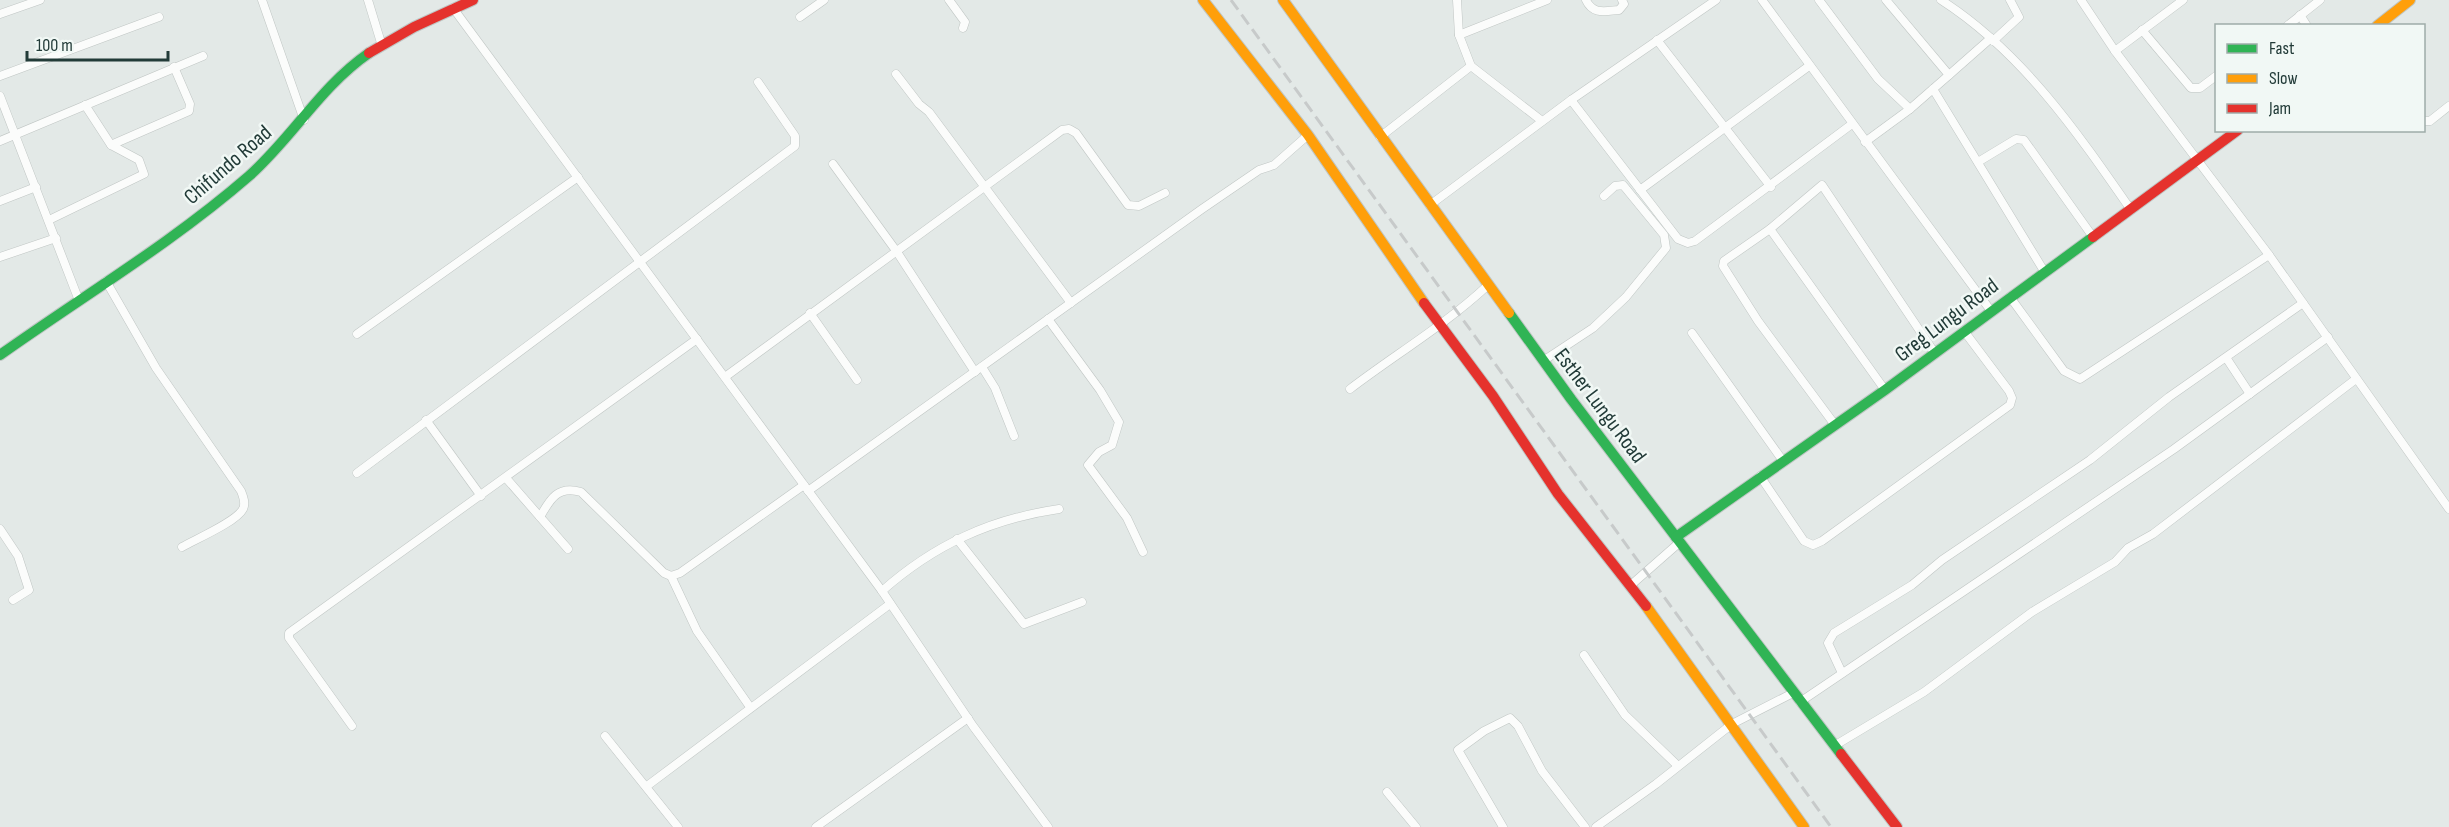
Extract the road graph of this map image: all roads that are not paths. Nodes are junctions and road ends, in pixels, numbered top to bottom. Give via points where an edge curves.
1 (40, 0) edge
2 (262, 0) edge
3 (368, 0) edge
4 (473, 0) edge
5 (824, 0) edge
6 (949, 0) edge
7 (1203, 0) edge
8 (1283, 0) edge
9 (1457, 0) edge
10 (1548, 0) edge
11 (1586, 0) edge
12 (1623, 0) edge
13 (1716, 0) edge
14 (1762, 0) edge
15 (1819, 0) edge
16 (1886, 0) edge
17 (1941, 0) edge
18 (2010, 0) edge
19 (2081, 0) edge
20 (2183, 0) edge
21 (2320, 0) edge
22 (2410, 0) edge
23 (453, 8) junction
24 (0, 14) edge
25 (2300, 15) junction
26 (159, 17) dead end
27 (800, 17) dead end
28 (2289, 24) edge
29 (2306, 24) edge
30 (2380, 24) edge
31 (963, 28) dead end
32 (2142, 30) junction
33 (1459, 35) junction
34 (1657, 40) junction
35 (1992, 40) junction
36 (382, 46) junction
37 (2115, 51) junction
38 (203, 56) dead end
39 (1472, 66) junction
40 (1809, 66) junction
41 (174, 67) junction
42 (896, 74) dead end
43 (1949, 75) junction
44 (0, 76) edge
45 (2215, 77) edge
46 (758, 82) dead end
47 (1933, 89) junction
48 (0, 96) edge
49 (1571, 100) junction
50 (85, 105) junction
51 (2449, 106) edge
52 (1910, 109) junction
53 (304, 120) junction
54 (1542, 121) junction
55 (2425, 121) edge
56 (1852, 124) junction
57 (1725, 129) junction
58 (2235, 132) edge
59 (15, 134) junction
60 (1308, 135) junction
61 (1380, 137) junction
62 (0, 141) edge
63 (1865, 142) junction
64 (111, 145) junction
65 (2198, 160) junction
66 (1978, 162) junction
67 (833, 164) dead end
68 (578, 177) junction
69 (983, 186) junction
70 (36, 187) junction
71 (1771, 187) junction
72 (1641, 190) junction
73 (1165, 193) dead end
74 (1604, 196) dead end
75 (0, 201) edge
76 (1430, 205) junction
77 (2131, 210) junction
78 (49, 220) junction
79 (1770, 229) junction
80 (2093, 237) junction
81 (56, 238) junction
82 (897, 252) junction
83 (2269, 255) junction
84 (0, 257) edge
85 (639, 260) junction
86 (2044, 271) junction
87 (106, 281) junction
88 (1487, 286) junction
89 (2010, 297) junction
90 (78, 298) junction
91 (1071, 303) junction
92 (2303, 303) junction
93 (1991, 311) junction
94 (810, 313) junction
95 (1048, 319) junction
96 (1441, 326) junction
97 (1964, 331) junction
98 (1692, 333) dead end
99 (357, 334) dead end
100 (2328, 338) junction
101 (697, 339) junction
102 (1934, 352) junction
103 (0, 355) edge
104 (2227, 358) junction
105 (1543, 362) junction
106 (978, 369) junction
107 (724, 376) junction
108 (2356, 379) junction
109 (857, 380) dead end
110 (1350, 389) dead end
111 (1885, 390) junction
112 (2250, 394) junction
113 (426, 420) junction
114 (1835, 425) junction
115 (1014, 436) dead end
116 (1783, 461) junction
117 (357, 473) dead end
118 (1760, 477) junction
119 (506, 478) junction
120 (806, 488) junction
121 (481, 496) junction
122 (1059, 509) dead end
123 (2449, 509) edge
124 (540, 517) junction
125 (0, 529) edge
126 (957, 539) junction
127 (1678, 539) junction
128 (182, 547) dead end
129 (568, 549) dead end
130 (1143, 552) dead end
131 (671, 576) junction
132 (1631, 585) junction
133 (882, 591) junction
134 (13, 600) dead end
135 (1082, 602) dead end
136 (890, 604) junction
137 (1584, 655) dead end
138 (1842, 673) junction
139 (1793, 693) junction
140 (1800, 702) junction
141 (750, 707) junction
142 (968, 718) junction
143 (1732, 724) junction
144 (352, 726) dead end
145 (605, 736) dead end
146 (1834, 746) junction
147 (1678, 766) junction
148 (647, 786) junction
149 (1387, 792) dead end
150 (678, 827) edge
151 (816, 827) edge
152 (1048, 827) edge
153 (1416, 827) edge
154 (1503, 827) edge
155 (1585, 827) edge
156 (1596, 827) edge
157 (1804, 827) edge
158 (1897, 827) edge

1 - 24 street
2 - 53 street
3 - 36 street
4 - 23 street, Chifundo Road
5 - 27 street
6 - 31 street via 964,22
7 - 60 street
8 - 61 street, Esther Lungu Road
9 - 33 street
10 - 33 street
11 - 12 street via 1596,11 1619,10
13 - 34 street
14 - 40 street
15 - 52 street via 1878,79
16 - 43 street
17 - 35 street
18 - 35 street via 2019,17
19 - 37 street
20 - 32 street
21 - 25 street
22 - 30 street
23 - 36 street, Chifundo Road
23 - 68 street
25 - 28 street
25 - 29 street
26 - 44 street
32 - 37 street
32 - 45 street via 2191,88 2200,88
33 - 39 street
34 - 49 street
34 - 57 street
35 - 43 street
35 - 77 street via 2074,128
36 - 53 street, Chifundo Road via 325,90
37 - 65 street
38 - 41 street
39 - 54 street
39 - 61 street
40 - 56 street
40 - 57 street
41 - 50 street
41 - 64 street via 190,104 189,111
42 - 69 street via 919,105 929,111
43 - 47 street
46 - 85 street via 795,136 795,146
47 - 52 street
47 - 66 street
48 - 59 street
49 - 54 street
49 - 72 street
50 - 59 street
50 - 64 street
51 - 55 street
52 - 63 street
53 - 87 street, Chifundo Road via 273,155 238,185
54 - 76 street
56 - 63 street
56 - 71 street
57 - 71 street
57 - 72 street
58 - 65 street, Greg Lungu Road
59 - 62 street
59 - 70 street
60 - 91 street via 1274,165 1259,170
60 - 96 street
61 - 76 street, Esther Lungu Road
63 - 93 street
64 - 78 street via 139,160 144,174
65 - 77 street, Greg Lungu Road
65 - 83 street
66 - 80 street via 2016,138 2024,140
66 - 86 street
67 - 82 street
68 - 85 street
68 - 99 street
69 - 73 street via 1062,130 1069,129 1076,133 1128,205 1139,206
69 - 82 street
69 - 91 street
70 - 75 street
70 - 78 street
71 - 72 street via 1688,243 1678,239
74 - 105 street via 1615,186 1623,185 1664,235 1666,248 1626,297 1593,328
76 - 88 street, Esther Lungu Road
77 - 80 street, Greg Lungu Road
78 - 81 street
79 - 102 street via 1822,185
79 - 111 street
79 - 114 street via 1724,261 1724,270
80 - 86 street, Greg Lungu Road
81 - 84 street
81 - 90 street
82 - 94 street
82 - 106 street
83 - 89 street via 2080,379 2064,371
83 - 92 street
85 - 101 street
85 - 113 street
86 - 89 street, Greg Lungu Road
87 - 90 street, Chifundo Road
87 - 128 street via 156,368 245,502 234,518
88 - 96 street
88 - 105 street, Esther Lungu Road
89 - 93 street, Greg Lungu Road
90 - 103 street, Chifundo Road
91 - 95 street
92 - 100 street
92 - 104 street
93 - 97 street, Greg Lungu Road
94 - 107 street
94 - 109 street
95 - 106 street
95 - 130 street via 1119,422 1112,445 1088,465 1127,518
96 - 110 street
96 - 132 street via 1558,494
97 - 102 street, Greg Lungu Road
97 - 118 street via 2009,392 2010,405 1822,541 1814,545 1804,541
98 - 116 street
100 - 108 street
100 - 112 street
101 - 107 street
101 - 119 street
102 - 111 street, Greg Lungu Road
104 - 112 street
104 - 138 street via 1912,585 1834,633 1828,643
105 - 127 street, Esther Lungu Road
106 - 115 street via 999,397
106 - 120 street
107 - 120 street
108 - 123 street
108 - 146 street via 2152,534 2128,548 2115,562 2032,612 1924,692
111 - 114 street, Greg Lungu Road
112 - 138 street
113 - 117 street
113 - 121 street
114 - 116 street, Greg Lungu Road
116 - 118 street, Greg Lungu Road
118 - 127 street, Greg Lungu Road
119 - 121 street
119 - 124 street
120 - 131 street
120 - 133 street
121 - 144 street via 290,633 289,638
122 - 126 street via 1009,519
124 - 129 street
124 - 131 street via 555,495 571,489 581,492
125 - 134 street via 18,556 29,590
126 - 133 street via 933,551
126 - 135 street via 1024,624
127 - 132 street
127 - 139 street, Esther Lungu Road
131 - 141 street via 697,631
132 - 143 street
133 - 136 street
136 - 141 street
136 - 142 street
137 - 147 street via 1625,715
138 - 140 street
139 - 140 street, Esther Lungu Road
139 - 143 street
140 - 146 street, Esther Lungu Road
141 - 148 street
142 - 151 street
142 - 152 street
143 - 147 street
143 - 157 street
145 - 148 street
146 - 158 street, Esther Lungu Road
147 - 156 street
148 - 150 street
149 - 153 street
154 - 155 street via 1458,750 1484,730 1510,718 1542,771

